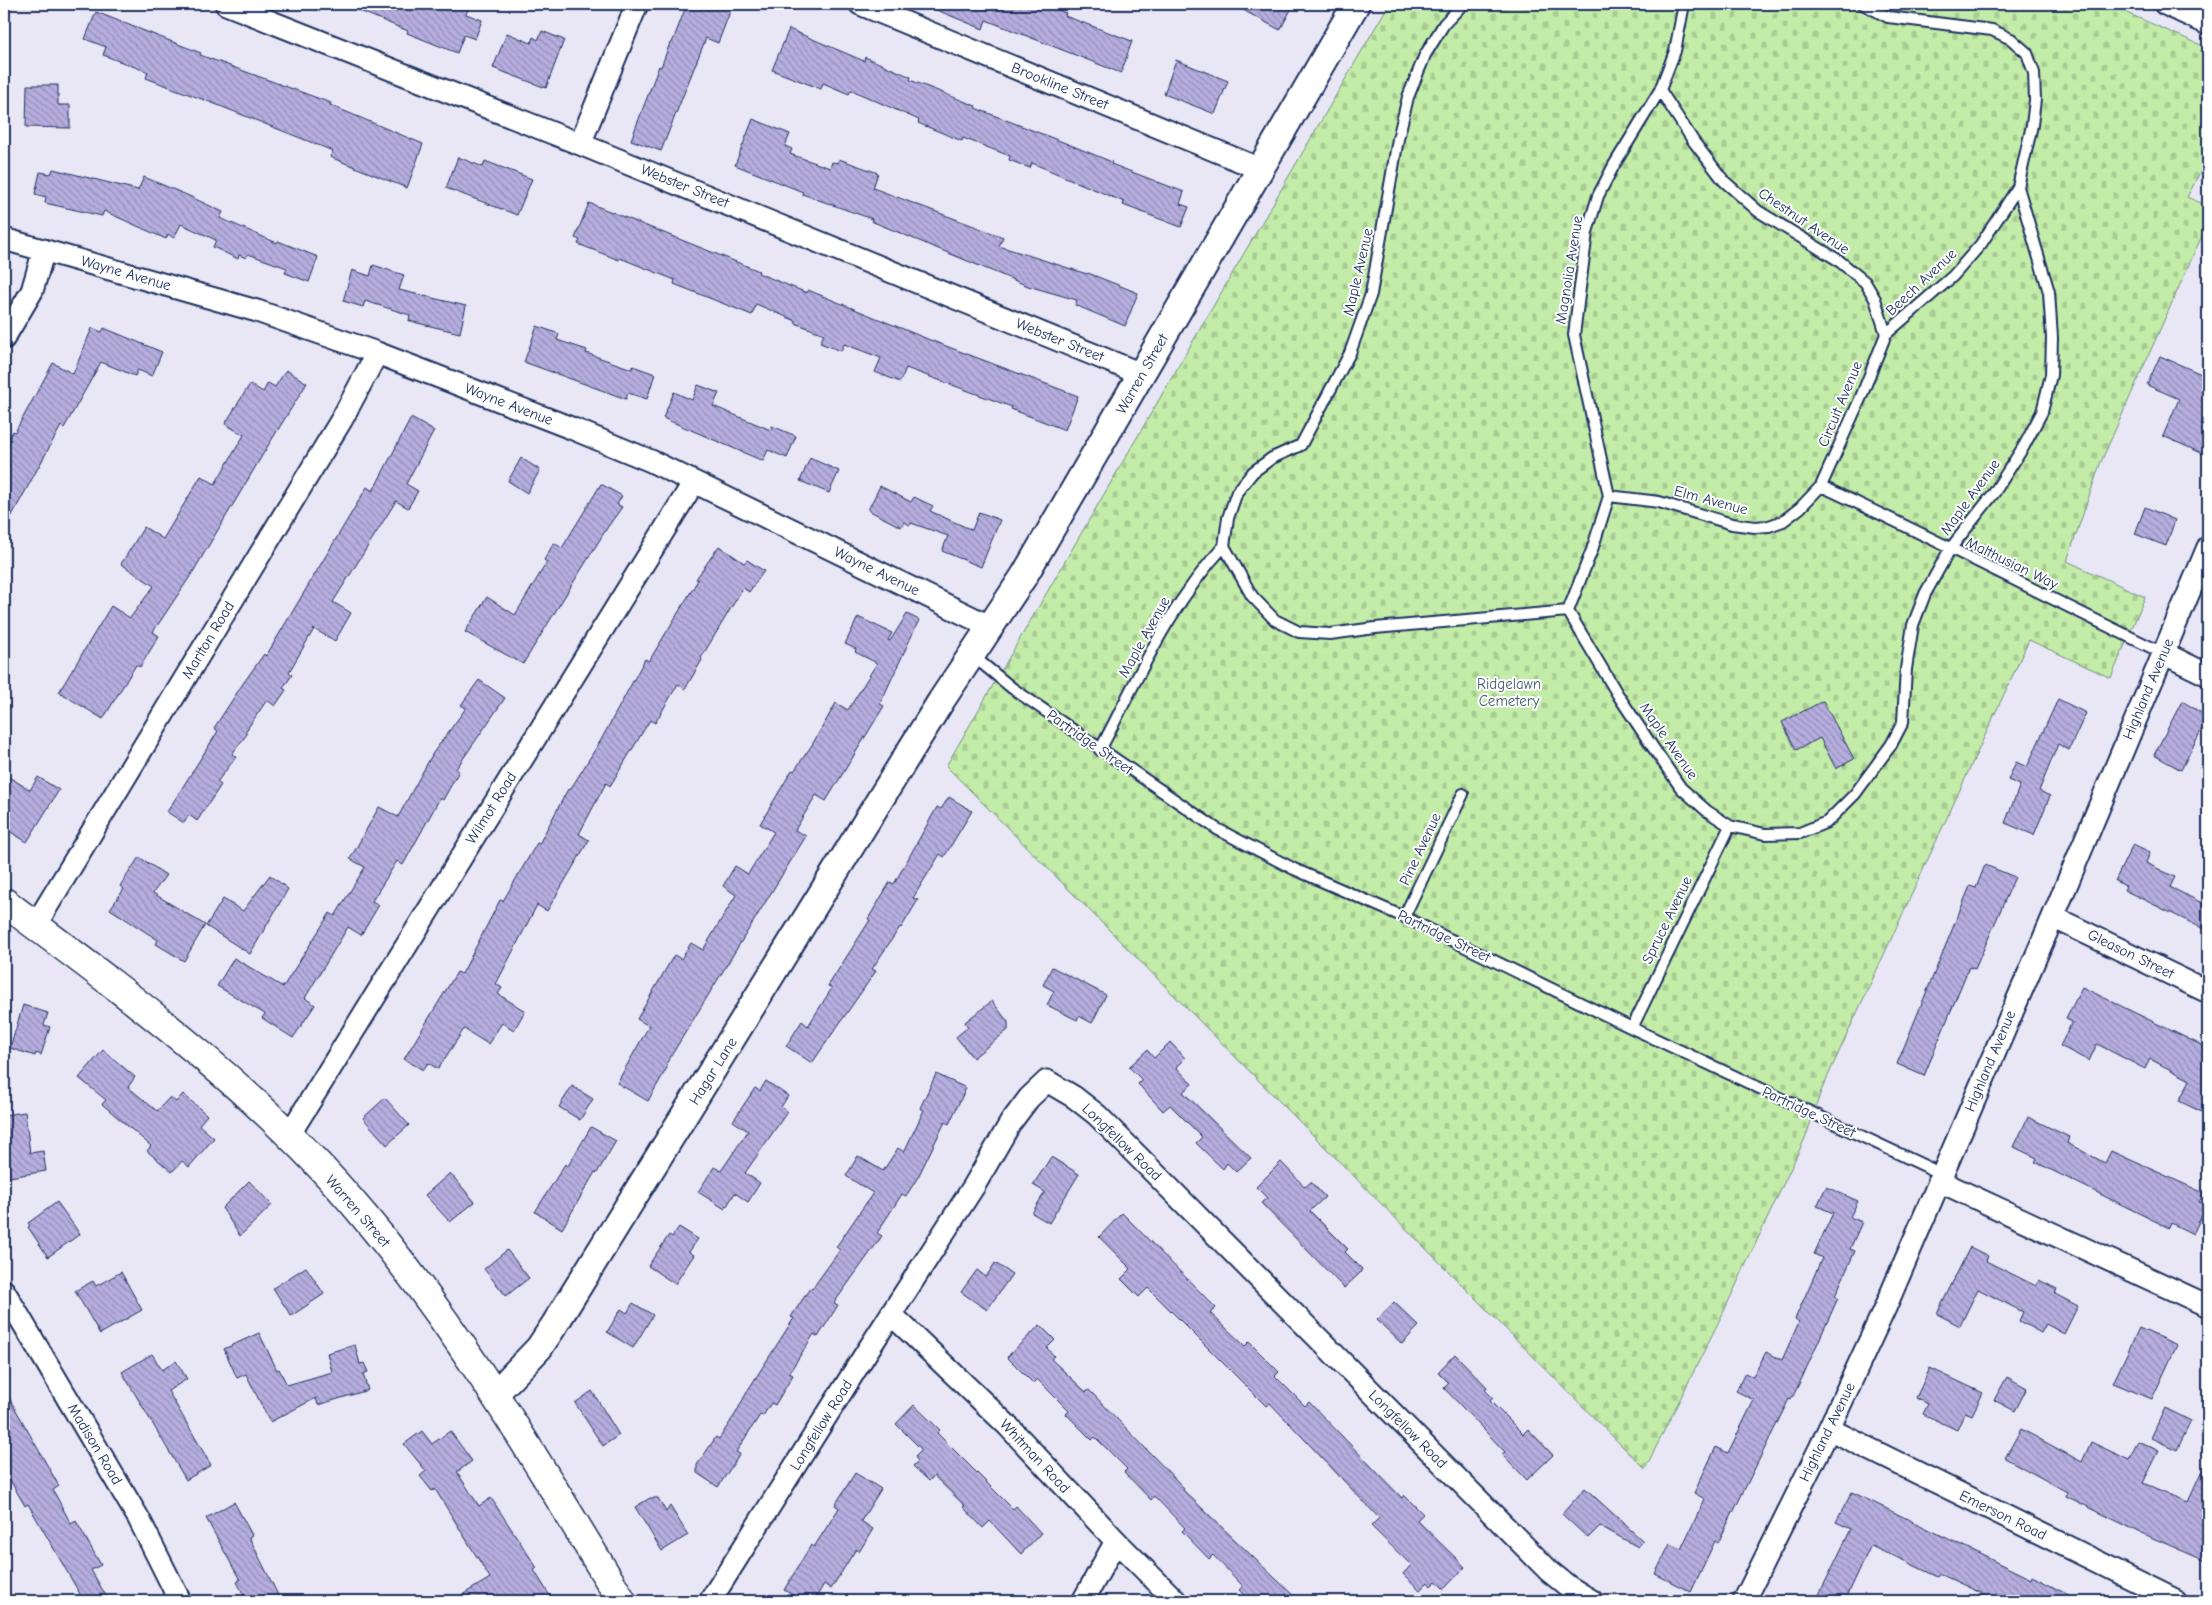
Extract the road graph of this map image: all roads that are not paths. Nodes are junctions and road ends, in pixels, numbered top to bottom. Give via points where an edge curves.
1 (226, 4) edge
2 (637, 4) edge
3 (860, 4) edge
4 (1356, 4) edge
5 (1463, 4) edge
6 (1684, 4) edge
7 (1863, 4) edge
8 (2166, 4) edge
9 (2208, 24) edge
10 (1660, 90) junction
11 (580, 144) junction
12 (1260, 169) junction
13 (2018, 187) junction
14 (4, 239) edge
15 (44, 250) junction
16 (1886, 334) junction
17 (4, 338) edge
18 (377, 353) junction
19 (1141, 374) junction
20 (694, 482) junction
21 (1821, 486) junction
22 (1609, 496) junction
23 (1224, 546) junction
24 (2208, 547) edge
25 (1950, 550) junction
26 (1568, 611) junction
27 (992, 627) junction
28 (2163, 653) junction
29 (972, 655) junction
30 (2208, 675) edge
31 (919, 738) joint
32 (1100, 750) junction
33 (1463, 794) dead end
34 (1730, 826) junction
35 (4, 902) edge
36 (1404, 916) junction
37 (2053, 917) junction
38 (35, 926) junction
39 (2208, 992) edge
40 (1632, 1028) junction
41 (289, 1135) junction
42 (1941, 1178) junction
43 (4, 1291) edge
44 (2208, 1306) edge
45 (891, 1314) junction
46 (495, 1394) junction
47 (1829, 1429) junction
48 (1116, 1542) junction
49 (180, 1601) edge
50 (622, 1601) edge
51 (710, 1601) edge
52 (1083, 1601) edge
53 (1176, 1601) edge
54 (1592, 1601) edge
55 (1744, 1601) edge
56 (2177, 1601) edge

1 - 11 street, Webster Street
2 - 11 street
3 - 12 street, Brookline Street
4 - 12 street, Warren Street
5 - 23 lane, Maple Avenue via 1444,24 1425,55 1408,97 1371,294 1350,353 1301,445 1272,458 1253,472 1237,492 1228,518
6 - 10 lane, Magnolia Avenue via 1675,51
7 - 13 lane, Beech Avenue via 1888,17 1980,27 2011,39 2026,53 2032,62 2036,86 2032,125
8 - 9 street
10 - 16 lane, Chestnut Avenue via 1724,181 1758,211 1838,260 1865,282 1875,299
10 - 22 lane, Magnolia Avenue via 1598,196 1587,232 1580,282 1574,335
11 - 19 street, Webster Street
12 - 19 street, Warren Street
13 - 16 lane, Beech Avenue via 1981,244 1953,276
13 - 25 lane, Maple Avenue via 2049,292 2050,375 2042,412 2024,446 1994,493
14 - 15 street, Wayne Avenue
15 - 17 street via 32,291
15 - 18 street, Wayne Avenue via 257,311
16 - 21 lane, Circuit Avenue
18 - 20 street, Wayne Avenue via 571,428
18 - 38 street, Marlton Road via 342,419
19 - 27 street, Warren Street
20 - 27 street, Wayne Avenue
20 - 41 street, Wilmot Road
21 - 22 lane, Elm Avenue via 1783,521 1755,527 1732,524 1659,502
21 - 25 lane, Malthusian Way
22 - 26 lane, Magnolia Avenue
23 - 26 lane via 1252,596 1275,620 1300,632 1330,634
23 - 32 lane, Maple Avenue via 1202,570 1178,606
24 - 28 street, Highland Avenue
25 - 28 lane, Malthusian Way
25 - 34 lane, Maple Avenue via 1925,594 1913,625 1903,722 1891,745 1854,794 1827,822 1800,833 1765,834
26 - 34 lane, Maple Avenue via 1618,695 1681,788
27 - 29 street, Warren Street
28 - 30 street
28 - 37 street, Highland Avenue
29 - 31 street, Warren Street
29 - 32 lane, Partridge Street via 1012,688
31 - 46 street, Hagar Lane via 555,1324 539,1348
32 - 36 lane, Partridge Street via 1217,829 1294,869
33 - 36 lane, Pine Avenue
34 - 40 lane, Spruce Avenue
35 - 38 main road, Warren Street
36 - 40 lane, Partridge Street
37 - 39 street, Gleason Street
37 - 42 street, Highland Avenue
38 - 41 main road, Warren Street via 180,1037
40 - 42 lane, Partridge Street
41 - 46 main road, Warren Street via 363,1214
42 - 44 street, Partridge Street
42 - 47 street, Highland Avenue
43 - 49 street, Madison Road via 131,1506
45 - 48 street, Whitman Road via 1008,1426
45 - 51 street, Longfellow Road
45 - 54 street, Longfellow Road via 1015,1116 1047,1081 1097,1115 1549,1571
46 - 50 main road, Warren Street
47 - 55 street, Highland Avenue
47 - 56 street, Emerson Road
48 - 52 street
48 - 53 street, Whitman Road

